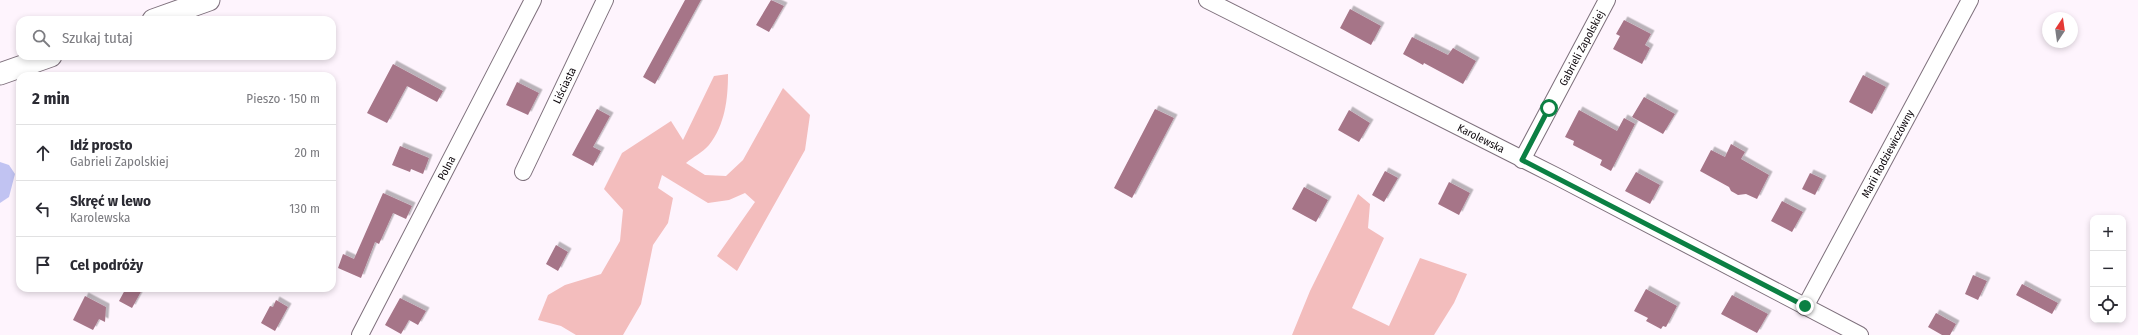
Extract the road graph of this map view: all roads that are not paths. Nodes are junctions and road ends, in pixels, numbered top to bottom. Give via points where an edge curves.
1 (210, 0) edge
2 (533, 0) edge
3 (605, 0) edge
4 (1207, 0) edge
5 (1607, 0) edge
6 (1970, 0) edge
7 (164, 16) edge
8 (40, 60) edge
9 (0, 74) edge
10 (1522, 160) junction
11 (523, 172) dead end
12 (1805, 306) junction
13 (360, 335) edge
14 (1860, 335) edge

1 - 7 main road
2 - 13 street, Polna
3 - 11 street, Liściasta
4 - 10 street, Karolewska
5 - 10 street, Gabrieli Zapolskiej
6 - 12 street, Marii Rodziewiczówny
8 - 9 main road
10 - 12 street, Karolewska
12 - 14 street, Karolewska

